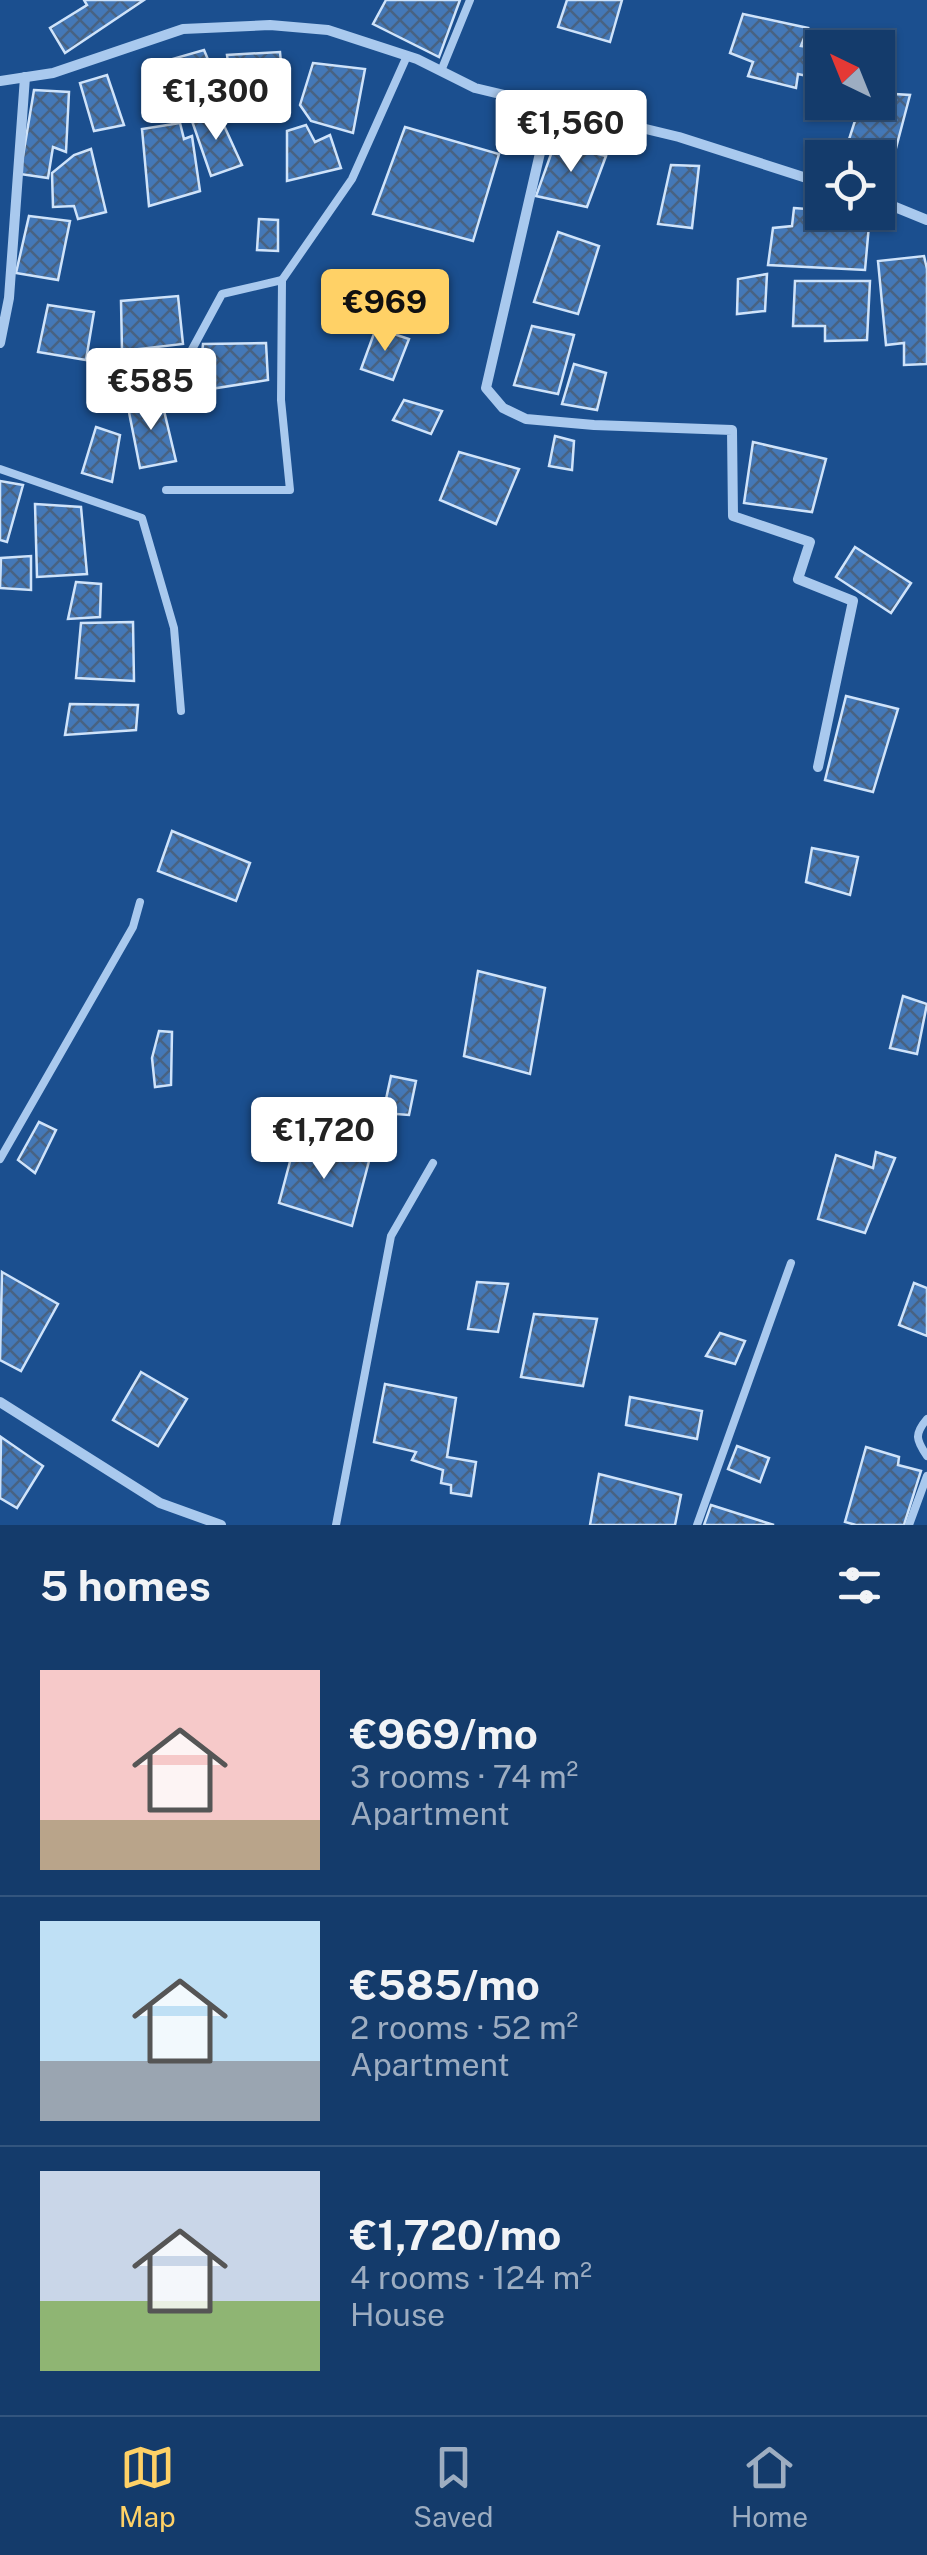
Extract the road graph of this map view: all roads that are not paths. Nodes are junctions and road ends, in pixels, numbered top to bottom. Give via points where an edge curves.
1 (470, 0) edge
2 (406, 56) junction
3 (441, 71) junction
4 (26, 77) junction
5 (0, 81) edge
6 (551, 105) junction
7 (805, 178) edge
8 (895, 207) edge
9 (927, 220) edge
10 (282, 280) junction
11 (0, 344) edge
12 (176, 406) dead end
13 (0, 469) edge
14 (166, 490) dead end
15 (181, 711) dead end
16 (818, 766) dead end
17 (140, 902) dead end
18 (0, 1159) edge
19 (433, 1163) dead end
20 (792, 1263) dead end
21 (0, 1402) edge
22 (927, 1419) edge
23 (927, 1456) edge
24 (927, 1476) edge
25 (221, 1525) edge
26 (336, 1525) edge
27 (697, 1525) edge
28 (909, 1525) edge

1 - 3 lane
2 - 3 street
2 - 4 street via 328,30 226,26 183,29
2 - 10 lane via 352,180
3 - 6 street via 475,88
4 - 5 street
4 - 11 street
6 - 7 street
6 - 16 street via 486,388 503,408 526,419 732,430 733,516 810,542 798,579 853,601
8 - 9 street
10 - 12 lane via 222,294 189,355
10 - 14 lane via 281,400 290,490
13 - 15 lane via 142,518 174,628
17 - 18 lane via 133,927
19 - 26 lane via 391,1236
20 - 27 lane
21 - 25 street via 160,1503
22 - 23 lane via 916,1440
24 - 28 lane

